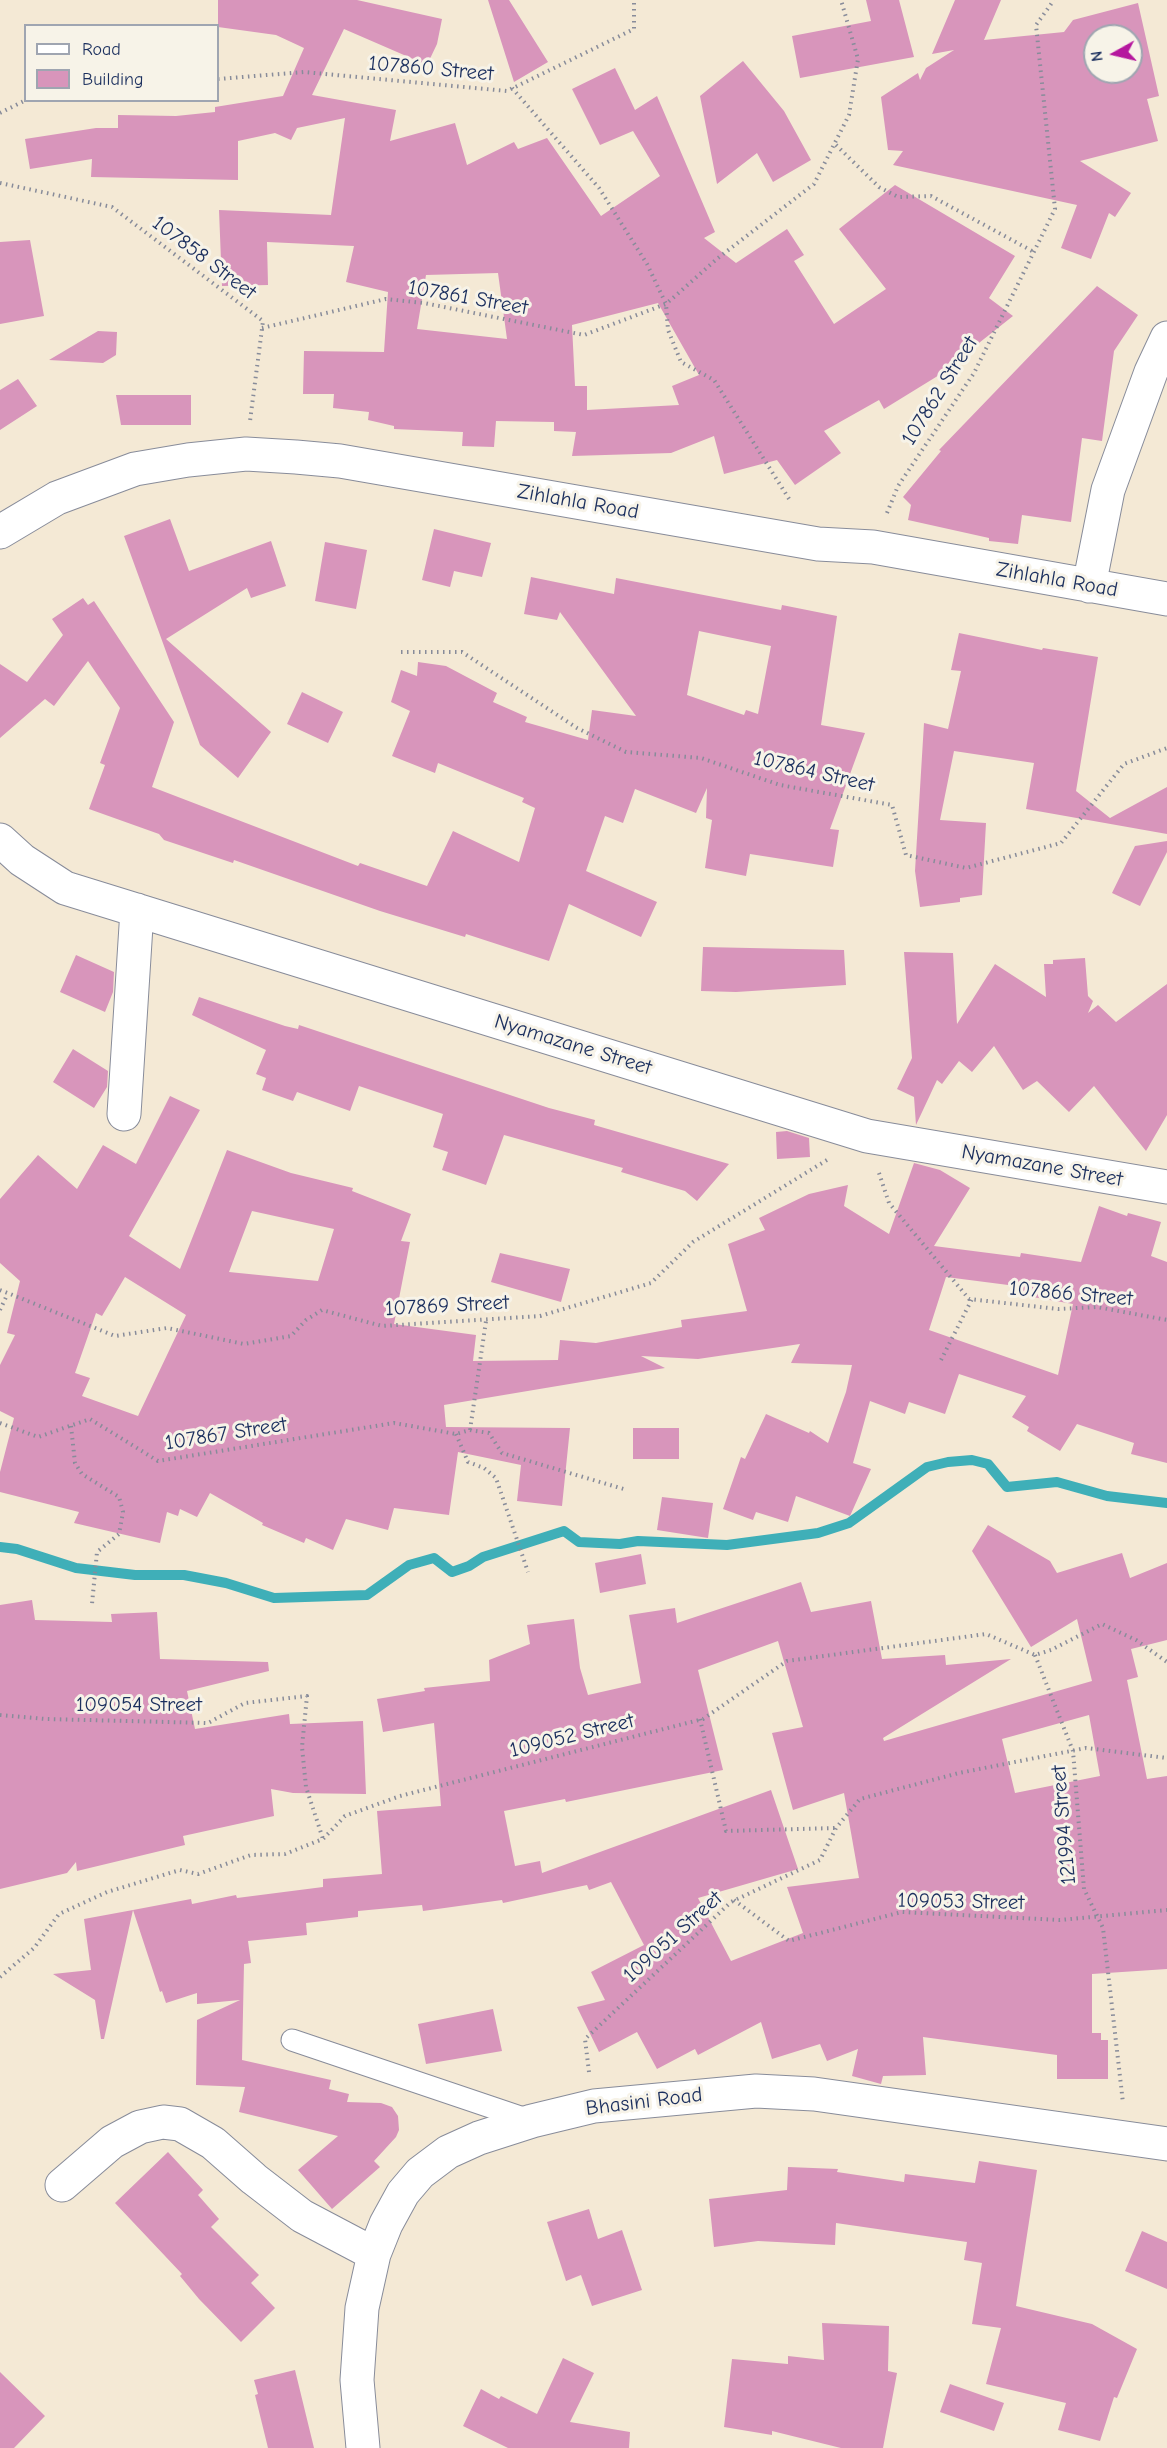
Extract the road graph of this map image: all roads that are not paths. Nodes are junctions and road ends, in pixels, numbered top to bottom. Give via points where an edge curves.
1 (1167, 338) edge
2 (0, 532) edge
3 (1089, 586) junction
4 (1167, 599) edge
5 (0, 840) edge
6 (137, 910) junction
7 (124, 1114) dead end
8 (1167, 1187) edge
9 (292, 2040) dead end
10 (532, 2121) junction
11 (1167, 2144) edge
12 (62, 2185) dead end
13 (374, 2254) junction
14 (363, 2448) edge

1 - 3 street via 1108,490
2 - 3 street, Zihlahla Road via 57,498 135,469 246,454 340,461 818,544 873,547
3 - 4 street, Zihlahla Road
5 - 6 street, Nyamazane Street via 22,860 66,888
6 - 7 street
6 - 8 street, Nyamazane Street via 867,1136
9 - 10 lane
10 - 11 street, Bhasini Road via 594,2106 756,2091 814,2094
10 - 13 street, Bhasini Road via 448,2152 420,2174 403,2193
12 - 13 street via 112,2142 140,2127 163,2122 180,2124 213,2143 302,2216
13 - 14 street, Bhasini Road via 362,2308 357,2380

